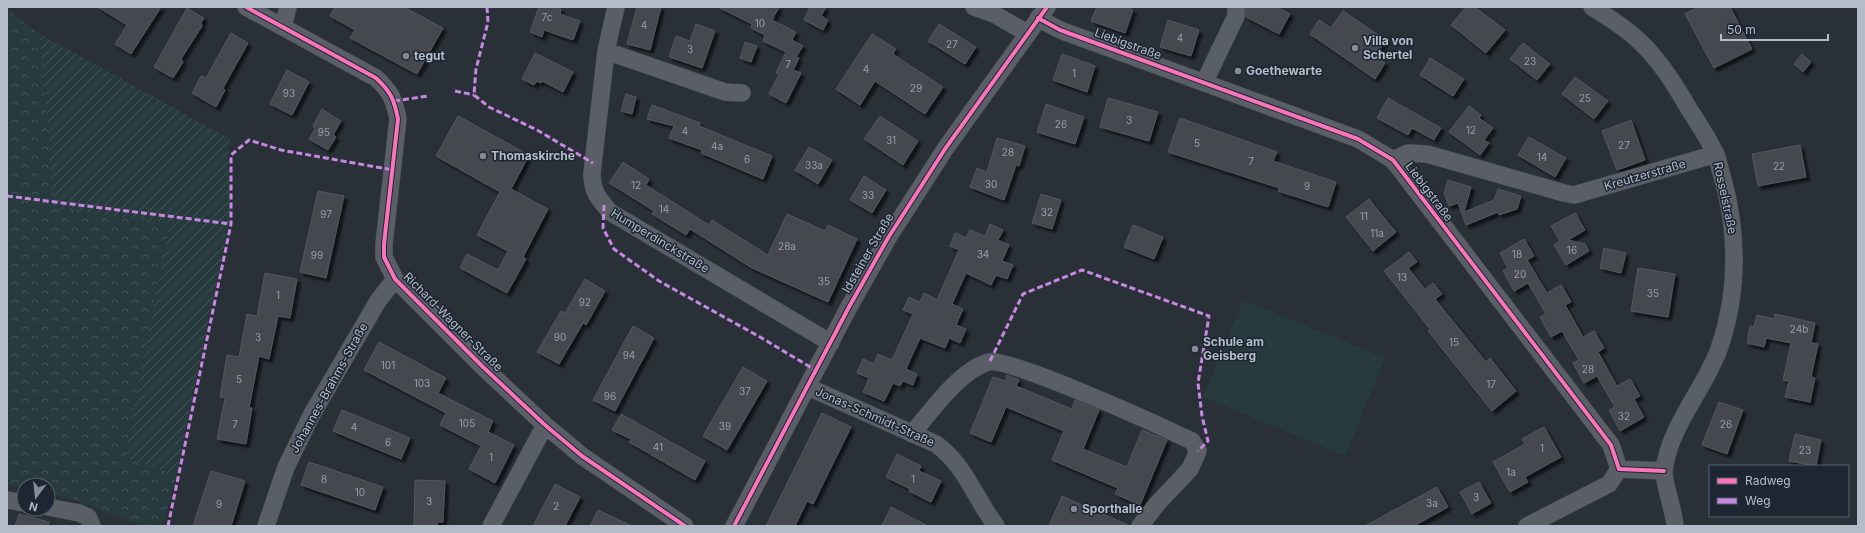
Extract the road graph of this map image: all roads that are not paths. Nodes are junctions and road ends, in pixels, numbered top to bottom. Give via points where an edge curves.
1 (246, 7) edge
2 (288, 7) edge
3 (616, 7) edge
4 (974, 7) edge
5 (1236, 7) edge
6 (1592, 7) edge
7 (1042, 13) edge
8 (283, 27) junction
9 (1027, 33) junction
10 (606, 51) junction
11 (1204, 82) junction
12 (742, 94) dead end
13 (1716, 154) junction
14 (1393, 160) junction
15 (1574, 195) joint
16 (395, 279) junction
17 (831, 343) junction
18 (808, 387) junction
19 (545, 425) junction
20 (912, 434) junction
21 (1619, 469) junction
22 (1664, 471) junction
23 (56, 508) edge
24 (92, 526) edge
25 (266, 526) edge
26 (491, 526) edge
27 (685, 526) edge
28 (734, 526) edge
29 (996, 526) edge
30 (1140, 526) edge
31 (1527, 526) edge
32 (1675, 526) edge

1 - 8 street, Richard-Wagner-Straße
2 - 8 street
3 - 10 street, Humperdinckstraße
4 - 9 street via 994,14
5 - 11 street via 1236,16
6 - 13 street, Rosselstraße via 1630,32 1653,56 1674,82
7 - 9 street, Idsteiner Straße
7 - 11 street, Liebigstraße via 1060,30
8 - 16 street, Richard-Wagner-Straße via 376,78 387,88 394,101 398,119 384,257
9 - 17 street, Idsteiner Straße via 904,212 871,266
10 - 12 street via 725,92
10 - 17 street, Humperdinckstraße via 592,173 592,185 596,196 610,212
11 - 14 street, Liebigstraße via 1358,139
13 - 15 street, Kreutzerstraße
13 - 22 street, Rosselstraße via 1727,193 1734,233 1734,272 1728,314 1719,349 1669,448
14 - 15 street, Liebigstraße via 1408,153 1427,154
14 - 21 street, Liebigstraße via 1611,446
16 - 19 street, Richard-Wagner-Straße
16 - 25 street, Johannes-Brahms-Straße via 378,300 312,414 286,466
17 - 18 street, Idsteiner Straße
18 - 20 street, Jonas-Schmidt-Straße
18 - 28 street, Idsteiner Straße
19 - 26 street
19 - 27 street, Richard-Wagner-Straße via 582,456
20 - 29 street, Jonas-Schmidt-Straße via 936,444 953,458
20 - 30 street via 952,386 990,361 1008,364 1078,391 1192,441 1198,451 1190,469
21 - 22 street
21 - 31 street via 1610,484
22 - 32 street
23 - 24 street via 79,512 88,517

